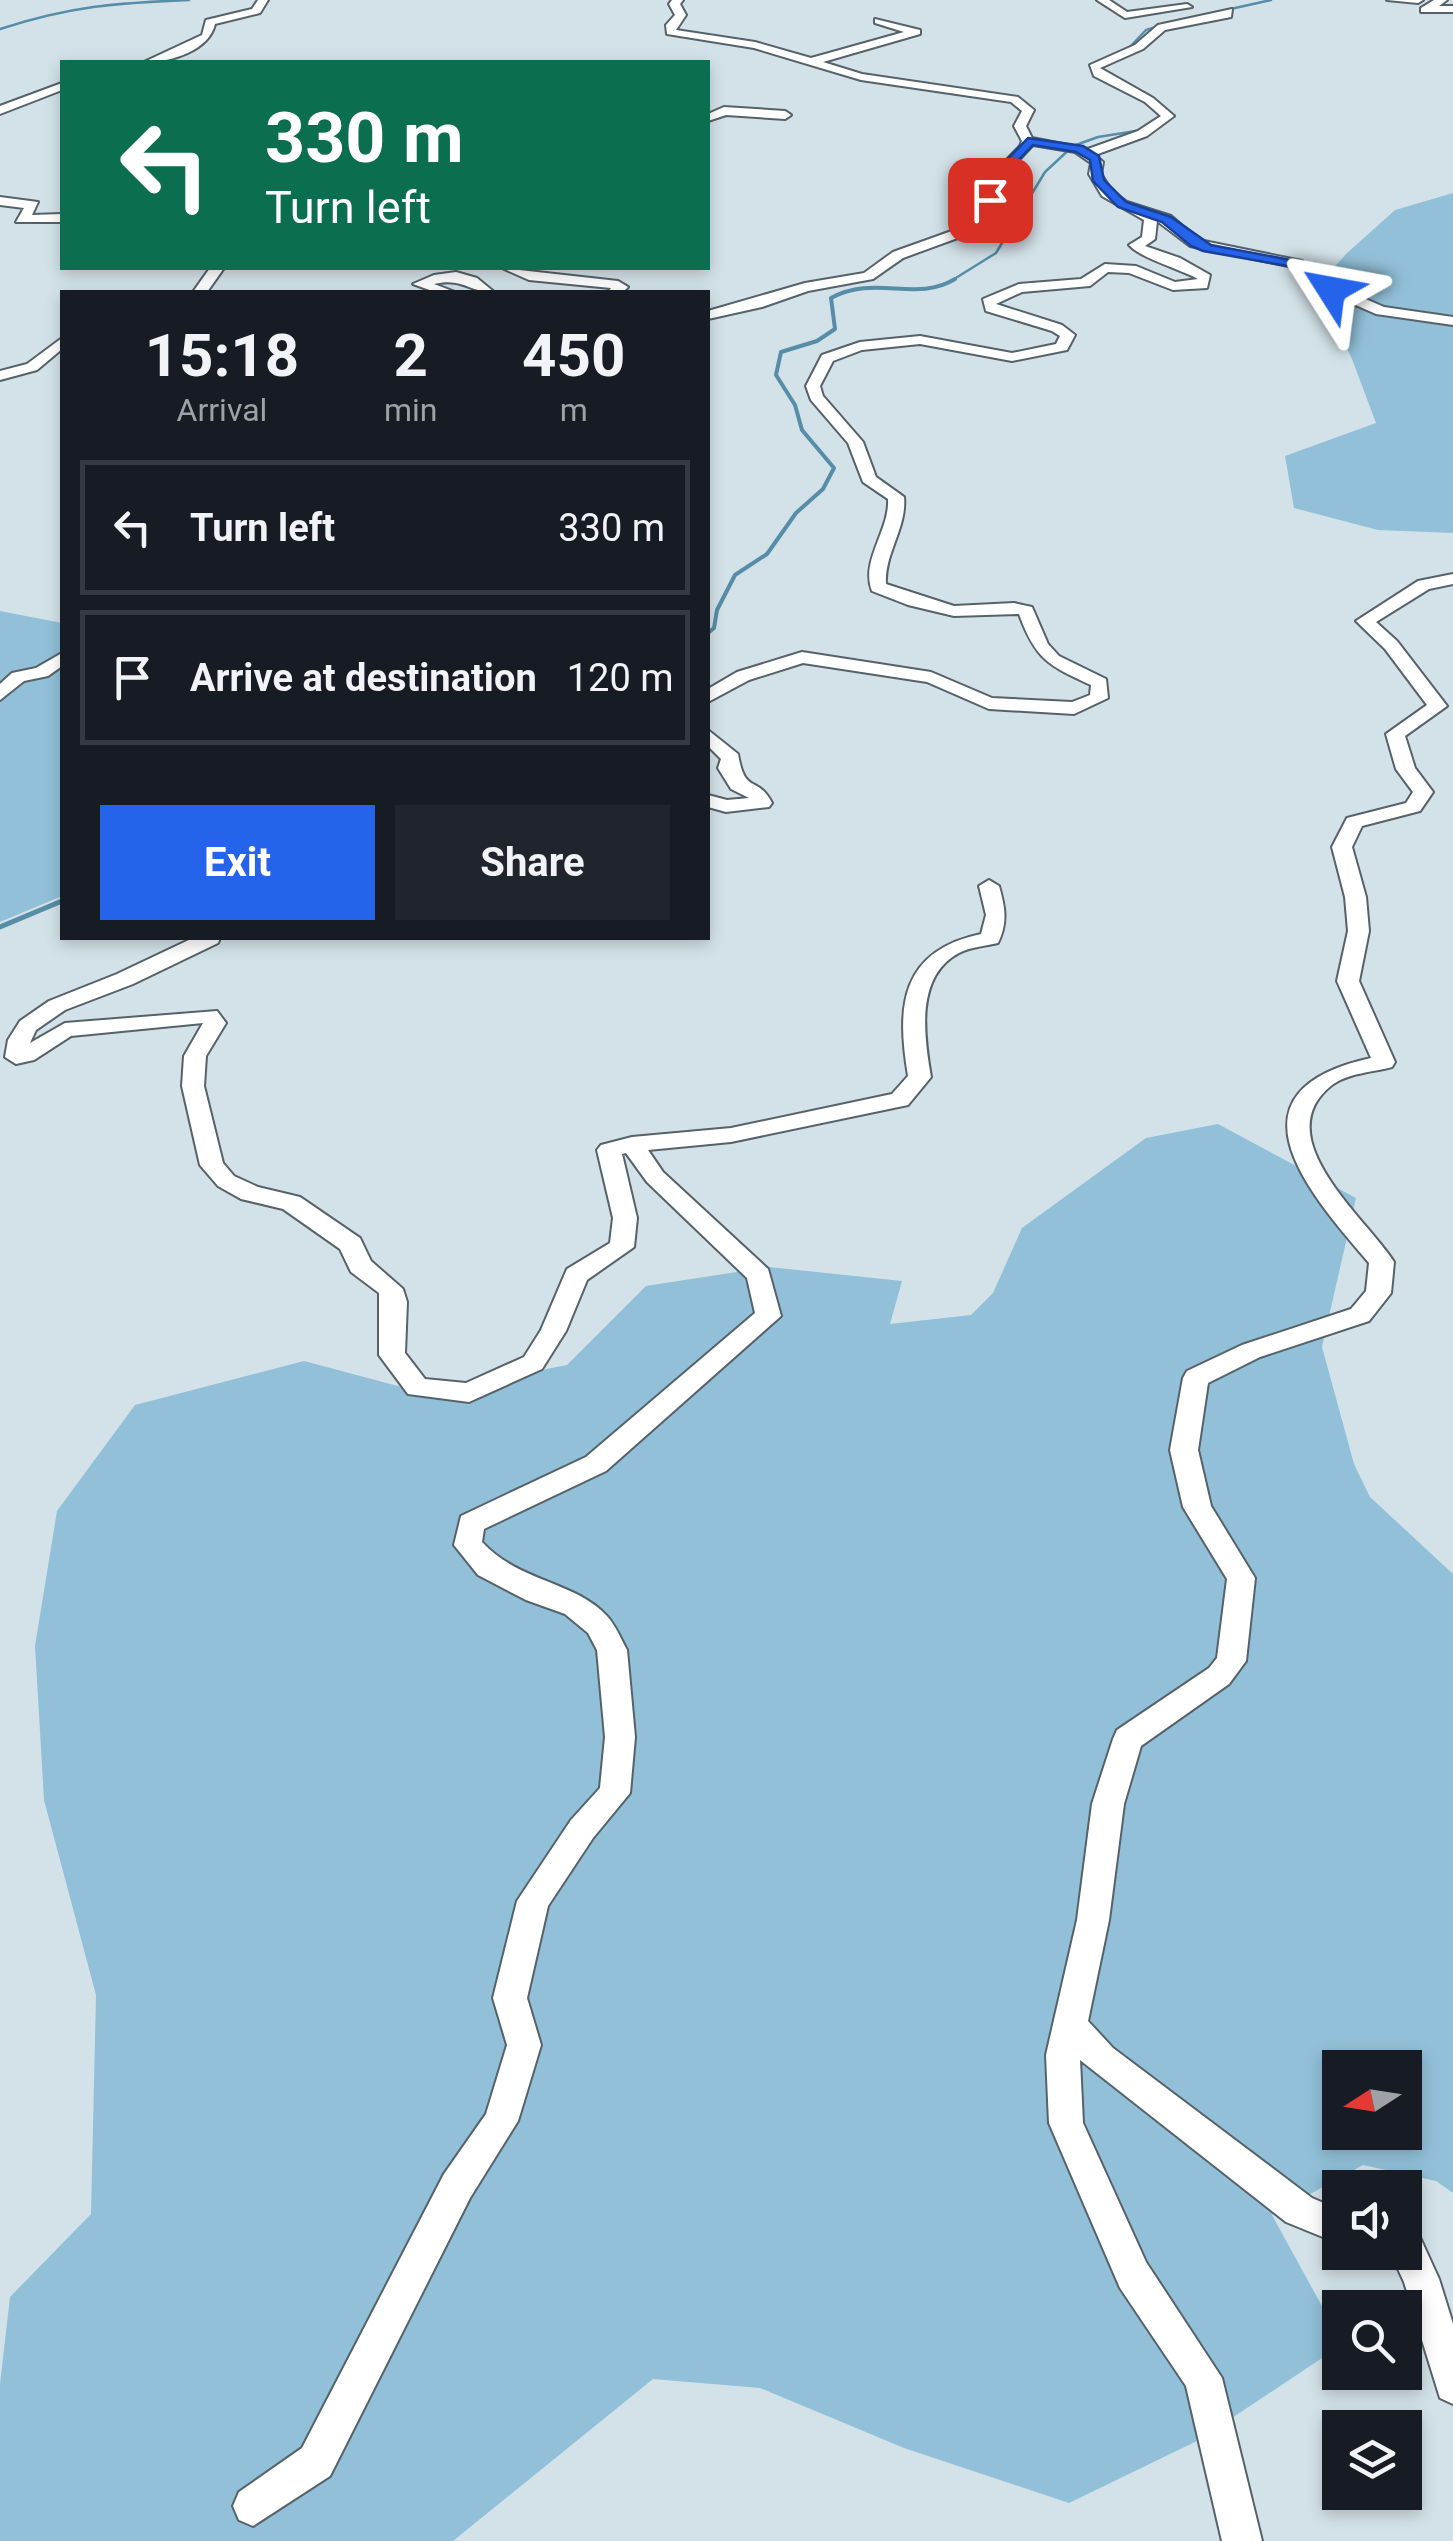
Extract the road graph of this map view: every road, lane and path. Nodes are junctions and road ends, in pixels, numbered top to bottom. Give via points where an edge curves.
1 (263, 0) edge
2 (678, 0) edge
3 (1102, 0) edge
4 (1392, 0) edge
5 (1418, 0) edge
6 (1442, 0) edge
7 (1453, 9) edge
8 (879, 21) dead end
9 (155, 60) edge
10 (807, 64) junction
11 (60, 87) edge
12 (0, 110) edge
13 (784, 115) dead end
14 (710, 117) edge
15 (1028, 141) junction
16 (1078, 149) junction
17 (0, 201) edge
18 (1146, 214) junction
19 (60, 218) edge
20 (513, 270) edge
21 (441, 290) edge
22 (486, 290) edge
23 (618, 290) edge
24 (710, 315) edge
25 (1453, 321) edge
26 (60, 344) edge
27 (0, 376) edge
28 (1453, 580) edge
29 (60, 659) edge
30 (0, 694) edge
31 (710, 696) edge
32 (710, 738) edge
33 (710, 802) edge
34 (989, 886) dead end
35 (206, 940) edge
36 (632, 1144) junction
37 (1070, 2025) junction
38 (1322, 2220) edge
39 (1418, 2270) edge
40 (1453, 2386) edge
41 (253, 2506) dead end
42 (1242, 2541) edge

1 - 9 street via 256,11 210,22 207,36
2 - 10 street via 681,16 671,32 755,45
3 - 16 street via 1125,15 1208,4 1229,13 1162,27 1094,67 1168,116 1145,132
4 - 5 street
6 - 7 street via 1425,10
8 - 10 street via 916,32
10 - 15 street via 1004,95 1028,110 1020,126
11 - 12 street
13 - 14 street via 724,110
15 - 16 street
15 - 24 street via 1001,172 980,224 968,231 898,255 868,276
16 - 18 street via 1097,162 1095,174 1107,192
17 - 19 street via 34,205 21,218
18 - 25 street via 1208,248 1296,264 1331,290 1381,311
18 - 31 street via 1151,229 1138,248 1194,270 1205,278 1202,284 1172,286 1115,268 1085,283 1020,288 988,302 991,308 1057,328 1068,335 1062,347 1012,357 932,340 860,346 827,358 813,386 854,442 866,474 896,497 899,510 877,567 878,587 952,609 1026,611 1040,646 1100,683 1099,698 1074,708 989,703 931,677 802,657 742,676
20 - 23 street
21 - 22 street via 420,284 465,276
26 - 27 street via 32,367
28 - 37 street via 1424,585 1365,621 1438,706 1395,734 1406,769 1423,792 1413,807 1354,822 1342,847 1354,874 1361,942 1348,982 1384,1062 1327,1078 1306,1098 1299,1124 1301,1155 1382,1262 1378,1292 1360,1315 1251,1351 1196,1378 1184,1450 1196,1507 1241,1578 1231,1661 1128,1739 1108,1804
29 - 30 street via 18,677
32 - 33 street via 732,758 728,768 738,785 762,803
34 - 36 street via 996,915 990,938 948,949 925,972 912,1035 920,1077 900,1100 731,1135
35 - 36 street via 50,1009 26,1029 16,1057 65,1030 209,1016 216,1023 195,1056 193,1086 212,1165 226,1182 290,1204 351,1244 360,1266 390,1289 392,1355 418,1388 469,1392 533,1363 576,1275 622,1248 626,1218 609,1150
36 - 41 street via 654,1177 759,1275 768,1316 596,1464 471,1523 468,1545 488,1566 575,1606 598,1624 612,1650 620,1736 615,1793 533,1902 510,1998 524,2045 501,2121 457,2186 316,2462
37 - 38 street via 1102,2059
37 - 42 street via 1063,2055 1066,2123 1133,2275 1202,2378
39 - 40 street

